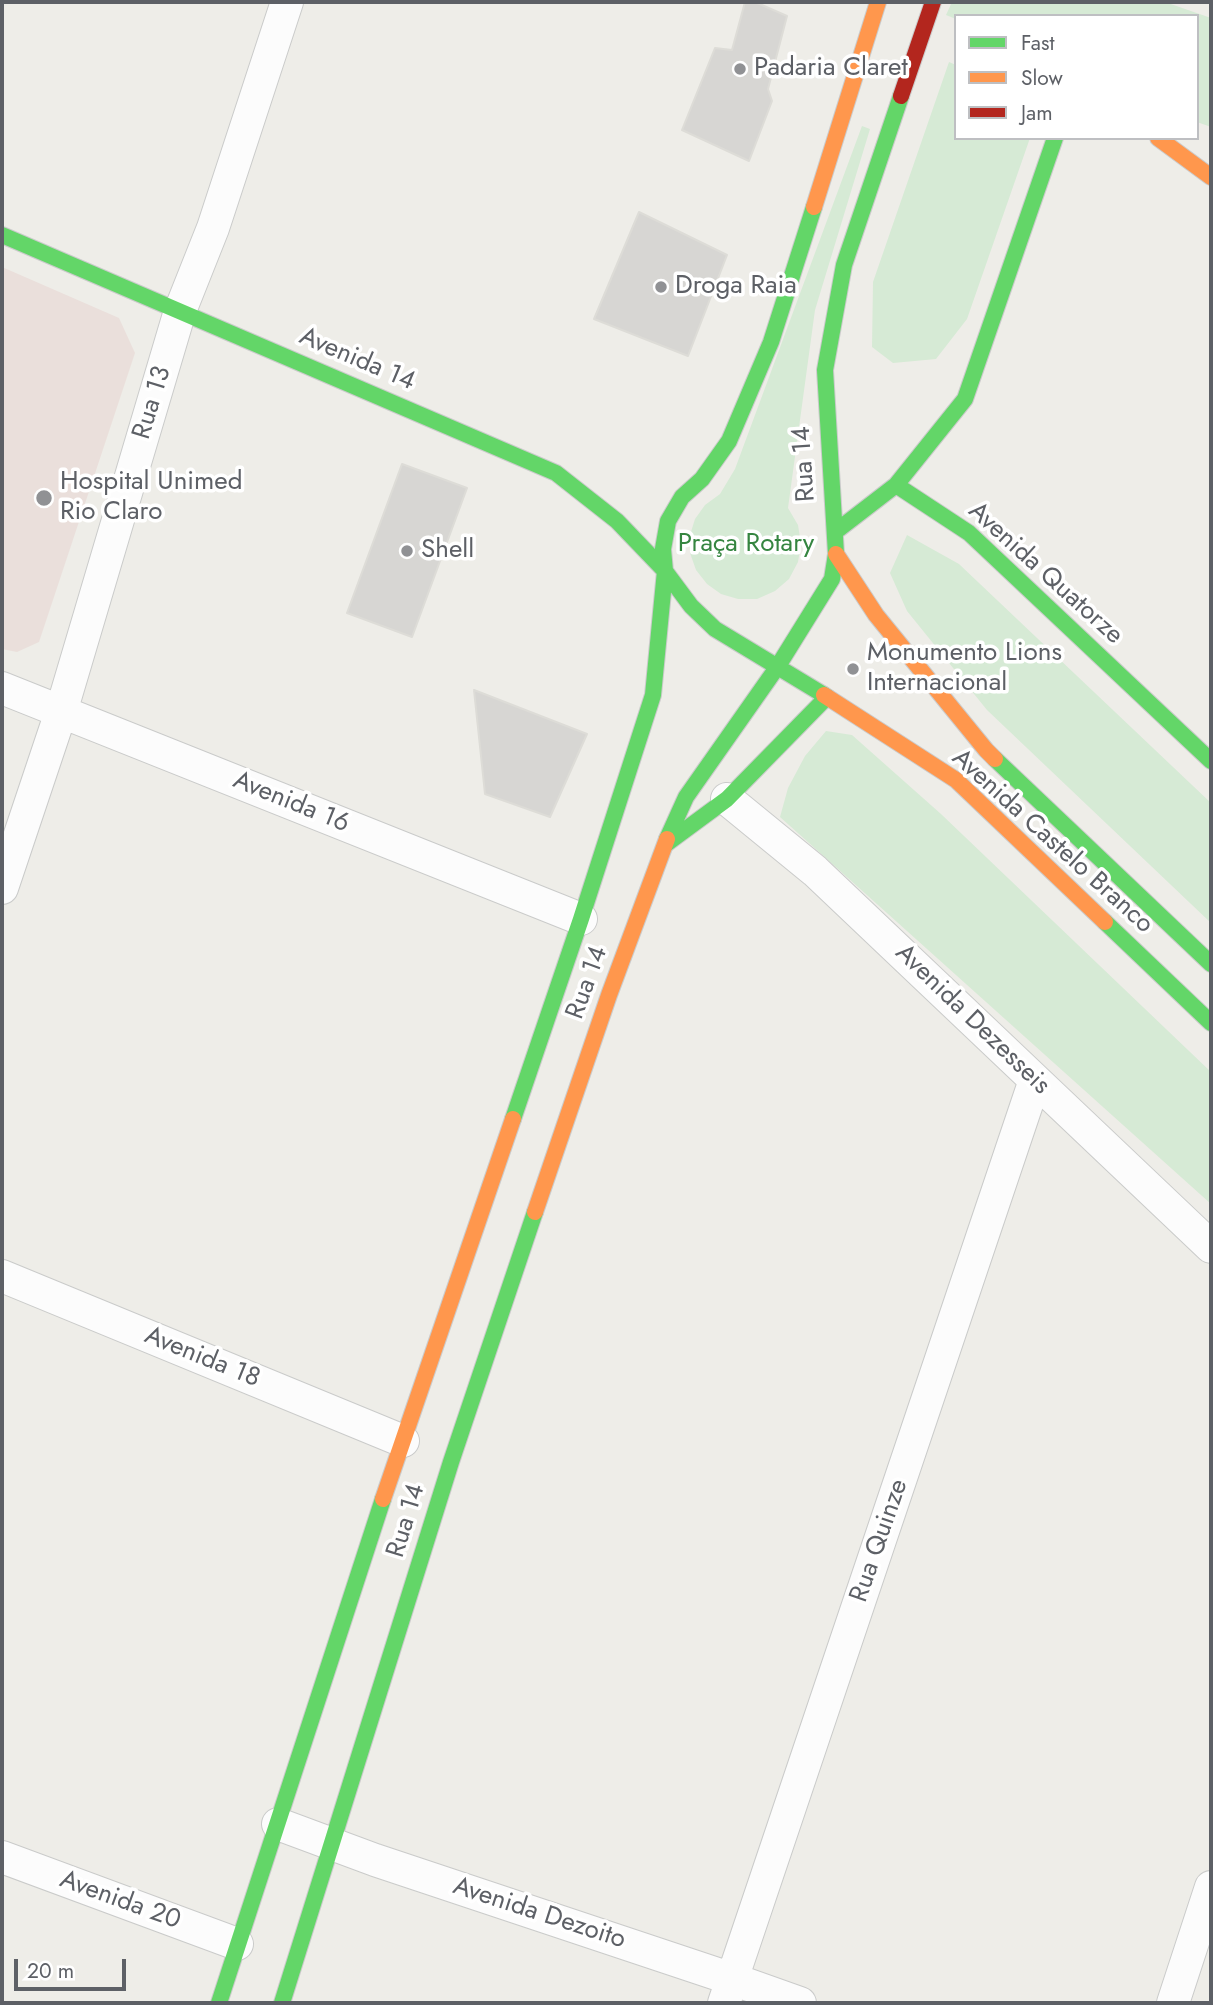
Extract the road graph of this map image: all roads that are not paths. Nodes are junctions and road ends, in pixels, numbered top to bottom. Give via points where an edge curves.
1 (287, 2) edge
2 (933, 2) edge
3 (879, 4) edge
4 (1054, 140) edge
5 (1161, 140) edge
6 (1211, 177) edge
7 (2, 235) edge
8 (180, 311) junction
9 (896, 485) junction
10 (835, 533) junction
11 (836, 554) junction
12 (665, 571) junction
13 (778, 666) junction
14 (2, 688) edge
15 (827, 697) junction
16 (61, 712) junction
17 (979, 758) junction
18 (1211, 761) edge
19 (956, 780) junction
20 (727, 799) junction
21 (664, 846) junction
22 (2, 888) edge
23 (580, 919) junction
24 (1211, 964) edge
25 (1211, 1023) edge
26 (1035, 1080) junction
27 (1211, 1247) edge
28 (2, 1276) edge
29 (403, 1441) junction
30 (278, 1824) junction
31 (333, 1843) junction
32 (2, 1857) edge
33 (1211, 1887) edge
34 (237, 1944) junction
35 (728, 1991) edge
36 (219, 2003) edge
37 (282, 2003) edge
38 (800, 2003) edge
39 (1173, 2003) edge

1 - 8 street, Rua 13 via 213,229
2 - 10 main road, Rua 14 via 844,265 825,370
3 - 12 main road, Rua 14 via 771,342 729,441 702,479 682,497 668,522
4 - 9 main road via 965,399
5 - 6 main road
7 - 8 main road, Avenida 14
8 - 12 main road, Avenida 14 via 555,473 617,520
8 - 16 street, Rua 13
9 - 10 main road
9 - 18 main road, Avenida Quatorze via 969,533
10 - 11 main road, Rua 14
11 - 13 main road, Rua 14 via 832,579
11 - 17 main road, Avenida Castelo Branco
12 - 13 main road, Avenida 14 via 715,629
12 - 23 main road, Rua 14 via 653,695
13 - 15 main road, Avenida Castelo Branco
13 - 21 main road, Rua 14 via 685,797
14 - 16 street, Avenida 16
15 - 19 main road, Avenida Castelo Branco
15 - 20 main road
16 - 22 street, Rua 13
16 - 23 street, Avenida 16
17 - 19 main road
17 - 24 main road, Avenida Castelo Branco
19 - 25 main road, Avenida Castelo Branco
20 - 21 main road
20 - 26 street, Avenida Dezesseis via 815,870
21 - 31 main road, Rua 14 via 451,1462
23 - 29 main road, Rua 14
26 - 27 street, Avenida Dezesseis
26 - 35 street, Rua Quinze
28 - 29 street, Avenida 18
29 - 30 main road, Rua 14
30 - 31 street, Avenida Dezoito
30 - 34 main road, Rua 14
31 - 35 street, Avenida Dezoito
31 - 37 main road, Rua 14
32 - 34 street, Avenida 20
33 - 39 street
34 - 36 main road, Rua 14
35 - 38 street, Avenida Dezoito

